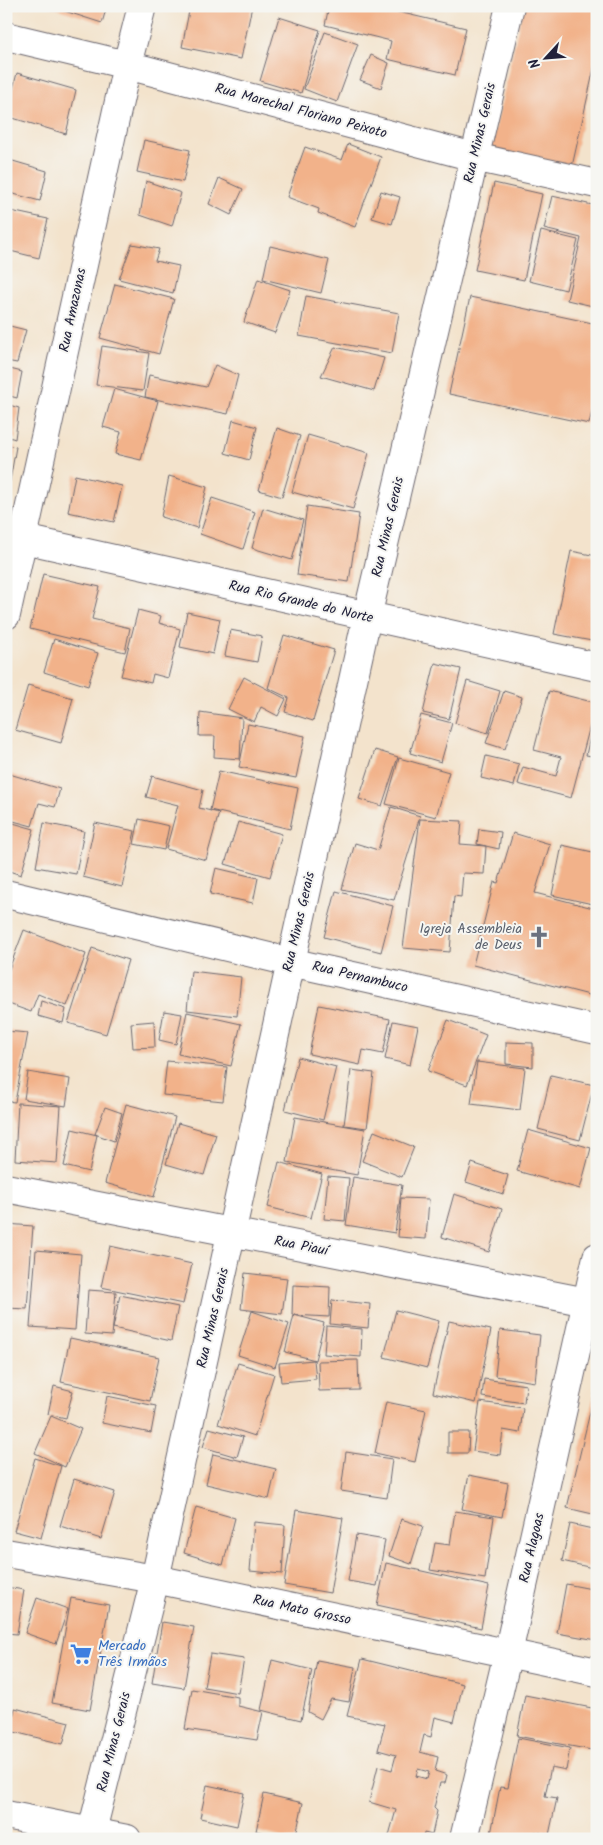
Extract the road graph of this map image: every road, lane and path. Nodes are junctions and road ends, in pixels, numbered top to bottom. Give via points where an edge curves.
1 (142, 6) edge
2 (510, 6) edge
3 (6, 36) edge
4 (127, 65) junction
5 (474, 157) junction
6 (597, 184) edge
7 (14, 537) edge
8 (6, 615) edge
9 (367, 617) junction
10 (597, 667) edge
11 (6, 894) edge
12 (290, 962) junction
13 (597, 1030) edge
14 (6, 1188) edge
15 (232, 1233) junction
16 (597, 1257) edge
17 (592, 1303) edge
18 (6, 1553) edge
19 (155, 1579) junction
20 (508, 1653) junction
21 (597, 1672) edge
22 (6, 1815) edge
23 (90, 1835) edge
24 (127, 1839) edge
25 (464, 1839) edge

1 - 4 street, Rua Amazonas
2 - 5 street, Rua Minas Gerais
3 - 4 street, Rua Marechal Floriano Peixoto
4 - 5 street, Rua Marechal Floriano Peixoto
4 - 7 street, Rua Amazonas
5 - 6 street, Rua Marechal Floriano Peixoto
5 - 9 street, Rua Minas Gerais
7 - 8 street, Rua Amazonas
7 - 9 street, Rua Rio Grande do Norte
9 - 10 street, Rua Rio Grande do Norte
9 - 12 street, Rua Minas Gerais
11 - 12 street, Rua Pernambuco
12 - 13 street, Rua Pernambuco
12 - 15 street, Rua Minas Gerais
14 - 15 street, Rua Piauí
15 - 17 street, Rua Piauí
15 - 19 street, Rua Minas Gerais
16 - 17 street, Rua Alagoas
17 - 20 street, Rua Alagoas
18 - 19 street, Rua Mato Grosso
19 - 20 street, Rua Mato Grosso
19 - 23 street, Rua Minas Gerais
20 - 21 street, Rua Mato Grosso
20 - 25 street, Rua Alagoas
22 - 23 street
23 - 24 street

